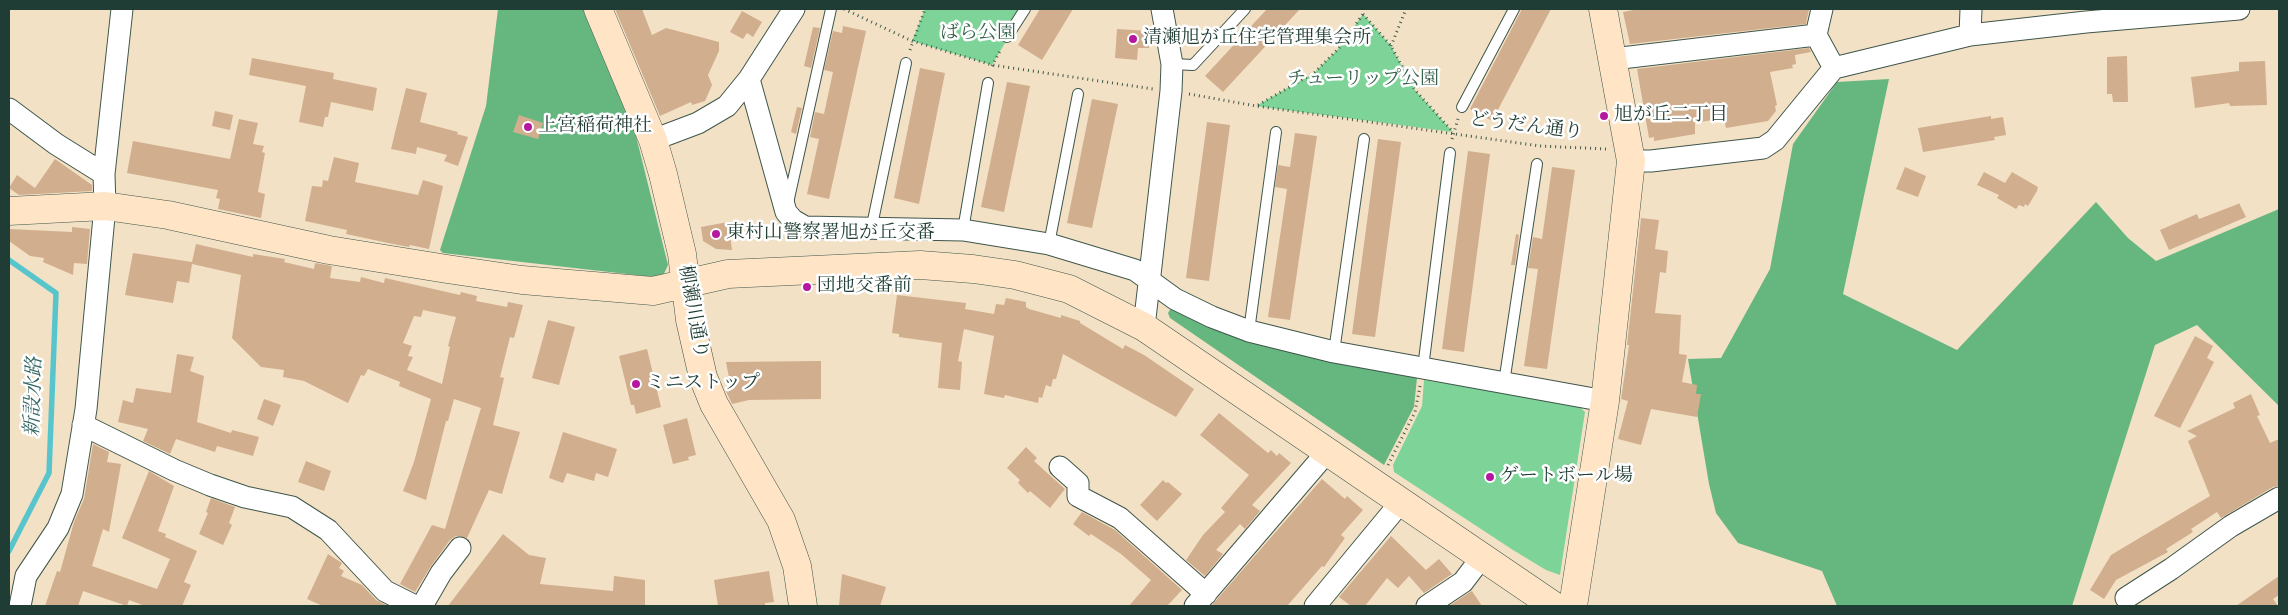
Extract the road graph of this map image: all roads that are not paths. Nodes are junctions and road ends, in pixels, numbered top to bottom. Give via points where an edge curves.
1 (122, 9) edge
2 (598, 9) edge
3 (794, 9) edge
4 (831, 9) edge
5 (1025, 9) edge
6 (1162, 9) edge
7 (1246, 9) edge
8 (1514, 9) edge
9 (1603, 9) edge
10 (1822, 9) edge
11 (1971, 9) edge
12 (2238, 9) edge
13 (2172, 12) edge
14 (2086, 15) edge
15 (1816, 35) junction
16 (1970, 35) junction
17 (1007, 37) road end
18 (1613, 59) junction
19 (906, 63) dead end
20 (1172, 64) junction
21 (1834, 68) junction
22 (750, 79) junction
23 (988, 83) dead end
24 (1078, 94) dead end
25 (1462, 107) dead end
26 (9, 109) edge
27 (1276, 132) dead end
28 (1364, 139) dead end
29 (653, 140) junction
30 (1450, 153) dead end
31 (1630, 156) junction
32 (1537, 164) dead end
33 (104, 174) junction
34 (105, 206) junction
35 (9, 211) edge
36 (786, 212) junction
37 (871, 230) junction
38 (963, 230) junction
39 (1049, 244) junction
40 (1151, 279) junction
41 (684, 284) junction
42 (1144, 327) junction
43 (1249, 331) junction
44 (1334, 352) junction
45 (1423, 368) junction
46 (1504, 383) junction
47 (1605, 401) junction
48 (83, 425) junction
49 (1327, 452) junction
50 (1060, 467) dead end
51 (2279, 498) edge
52 (1401, 502) junction
53 (460, 548) dead end
54 (1482, 557) junction
55 (2126, 598) dead end
56 (1200, 600) edge
57 (20, 606) edge
58 (416, 606) edge
59 (422, 606) edge
60 (803, 606) edge
61 (1315, 606) edge
62 (1427, 606) edge
63 (1554, 606) edge
64 (1573, 606) edge

1 - 33 street
2 - 29 street, 柳瀬川通り
3 - 22 street
4 - 36 lane
5 - 17 lane
6 - 20 street
7 - 20 lane via 1193,65
8 - 25 lane
9 - 18 street
10 - 15 street
11 - 16 street
12 - 13 street
13 - 14 street
14 - 16 street
15 - 18 street
15 - 21 street
16 - 21 street
18 - 31 street
19 - 37 lane
20 - 40 street
21 - 31 street via 1775,140 1763,148 1651,161
22 - 29 street via 715,115
22 - 36 street
23 - 38 lane
24 - 39 lane
26 - 33 street
27 - 43 lane
28 - 44 lane
29 - 41 street, 柳瀬川通り via 682,254
30 - 45 lane
31 - 47 street
32 - 46 lane
33 - 34 street
34 - 35 street
34 - 41 street via 168,215 329,250 522,280 653,291
34 - 48 street
36 - 37 street via 805,227
37 - 38 street
38 - 39 street
39 - 40 street via 1135,270
40 - 42 street
40 - 43 street via 1175,299
41 - 42 street via 728,274 920,265 973,268 1069,289
41 - 60 street, 柳瀬川通り via 703,377 714,404 781,520 797,566
42 - 49 street
43 - 44 street
44 - 45 street
45 - 46 street
46 - 47 street
47 - 64 street
48 - 57 street via 72,494 58,528 26,576
48 - 58 street via 210,485 245,497 292,507 328,530 385,591
49 - 52 street
49 - 56 street
50 - 56 street via 1078,484 1078,496 1120,518
51 - 55 street via 2231,526
52 - 54 street
52 - 61 street
53 - 59 street
54 - 62 street via 1463,582
54 - 63 street

